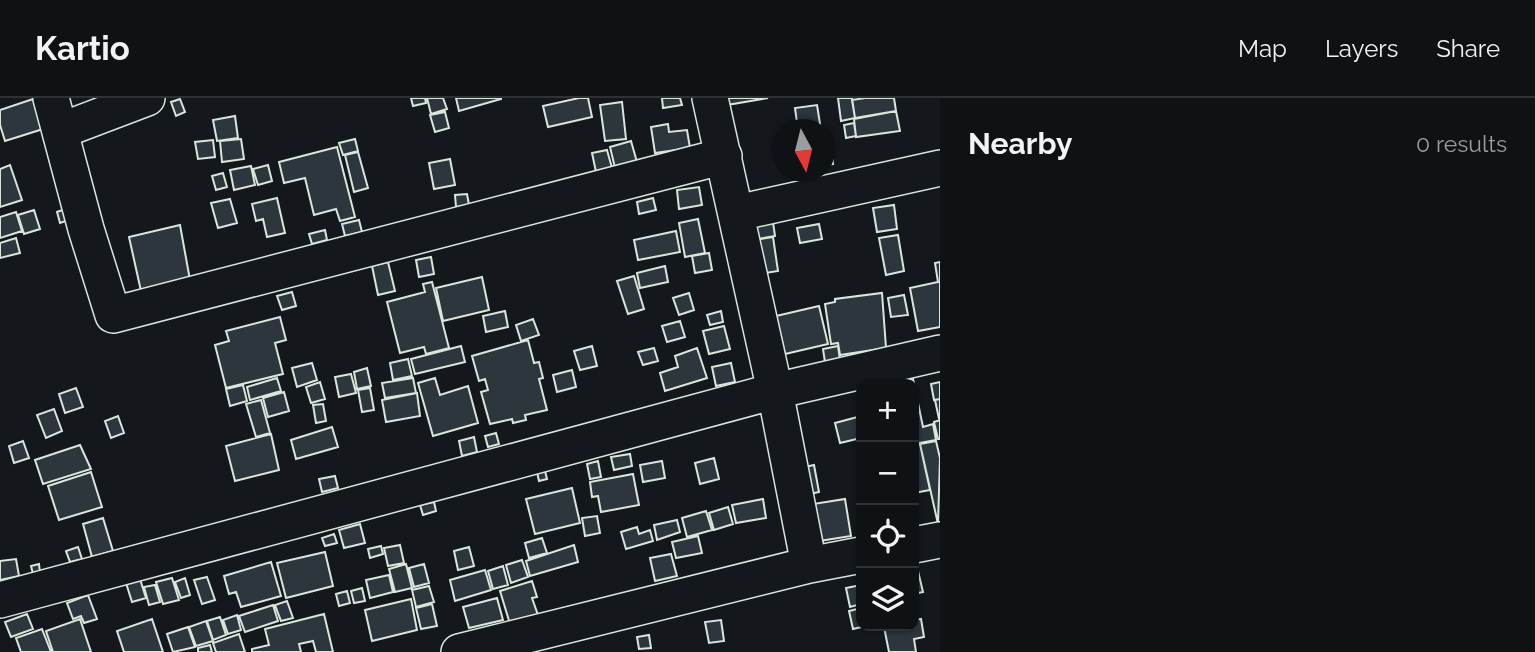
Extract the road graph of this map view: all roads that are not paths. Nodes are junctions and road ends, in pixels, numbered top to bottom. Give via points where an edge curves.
1 (51, 98) edge
2 (148, 98) edge
3 (710, 98) edge
4 (60, 131) junction
5 (724, 156) junction
6 (940, 168) edge
7 (737, 213) junction
8 (940, 353) edge
9 (775, 391) junction
10 (940, 540) edge
11 (919, 544) edge
12 (856, 556) edge
13 (809, 565) junction
14 (0, 600) edge
15 (458, 652) edge

1 - 4 street
2 - 4 street
3 - 5 street
4 - 5 street via 113,315
5 - 7 street
6 - 7 street
7 - 9 street
8 - 9 street
9 - 13 street
9 - 14 street
10 - 11 street
12 - 13 street
13 - 15 street

